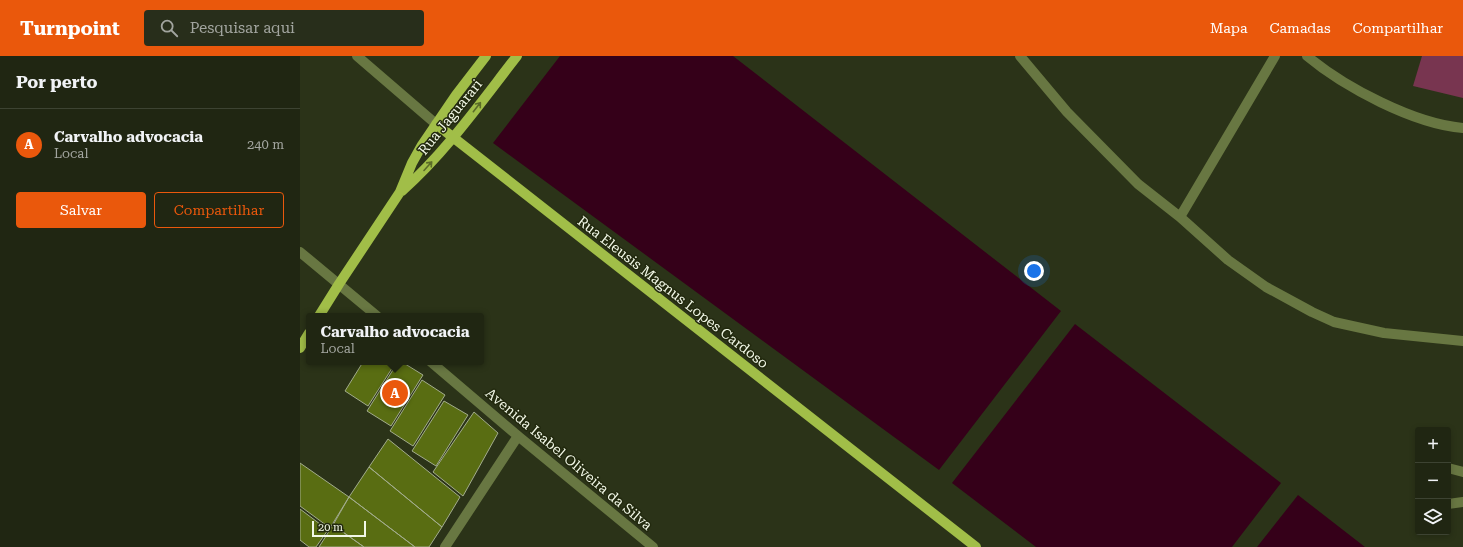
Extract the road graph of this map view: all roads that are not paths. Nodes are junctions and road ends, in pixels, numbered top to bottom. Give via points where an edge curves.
1 (357, 56) edge
2 (486, 56) edge
3 (517, 56) edge
4 (1020, 56) edge
5 (1275, 56) edge
6 (1307, 56) edge
7 (436, 124) junction
8 (1463, 128) edge
9 (453, 137) junction
10 (400, 192) junction
11 (1180, 217) junction
12 (300, 252) edge
13 (339, 284) junction
14 (321, 313) edge
15 (373, 313) edge
16 (306, 338) edge
17 (1463, 342) edge
18 (300, 348) edge
19 (435, 365) edge
20 (518, 436) junction
21 (1451, 469) edge
22 (1463, 472) edge
23 (1463, 502) edge
24 (1451, 504) edge
25 (445, 547) edge
26 (653, 547) edge
27 (976, 547) edge

1 - 7 street, Rua Eleusis Magnus Lopes Cardoso
2 - 7 main road, Rua Jaguarari
9 -> 3 main road, Rua Jaguarari
4 - 11 street via 1067,112 1138,184
5 - 11 street
6 - 8 street via 1364,94 1416,117
7 - 9 main road, Rua Eleusis Magnus Lopes Cardoso
7 - 10 main road, Rua Jaguarari via 412,164
10 -> 9 main road, Rua Jaguarari
9 - 27 main road, Rua Eleusis Magnus Lopes Cardoso
10 - 13 main road, Rua Jaguarari
11 - 17 street via 1228,260 1266,287 1334,322 1384,333
12 - 13 street
13 - 14 main road, Rua Jaguarari
13 - 15 street
16 - 18 main road
19 - 20 street, Avenida Isabel Oliveira da Silva
20 - 25 street
20 - 26 street, Avenida Isabel Oliveira da Silva
21 - 22 street
23 - 24 street

